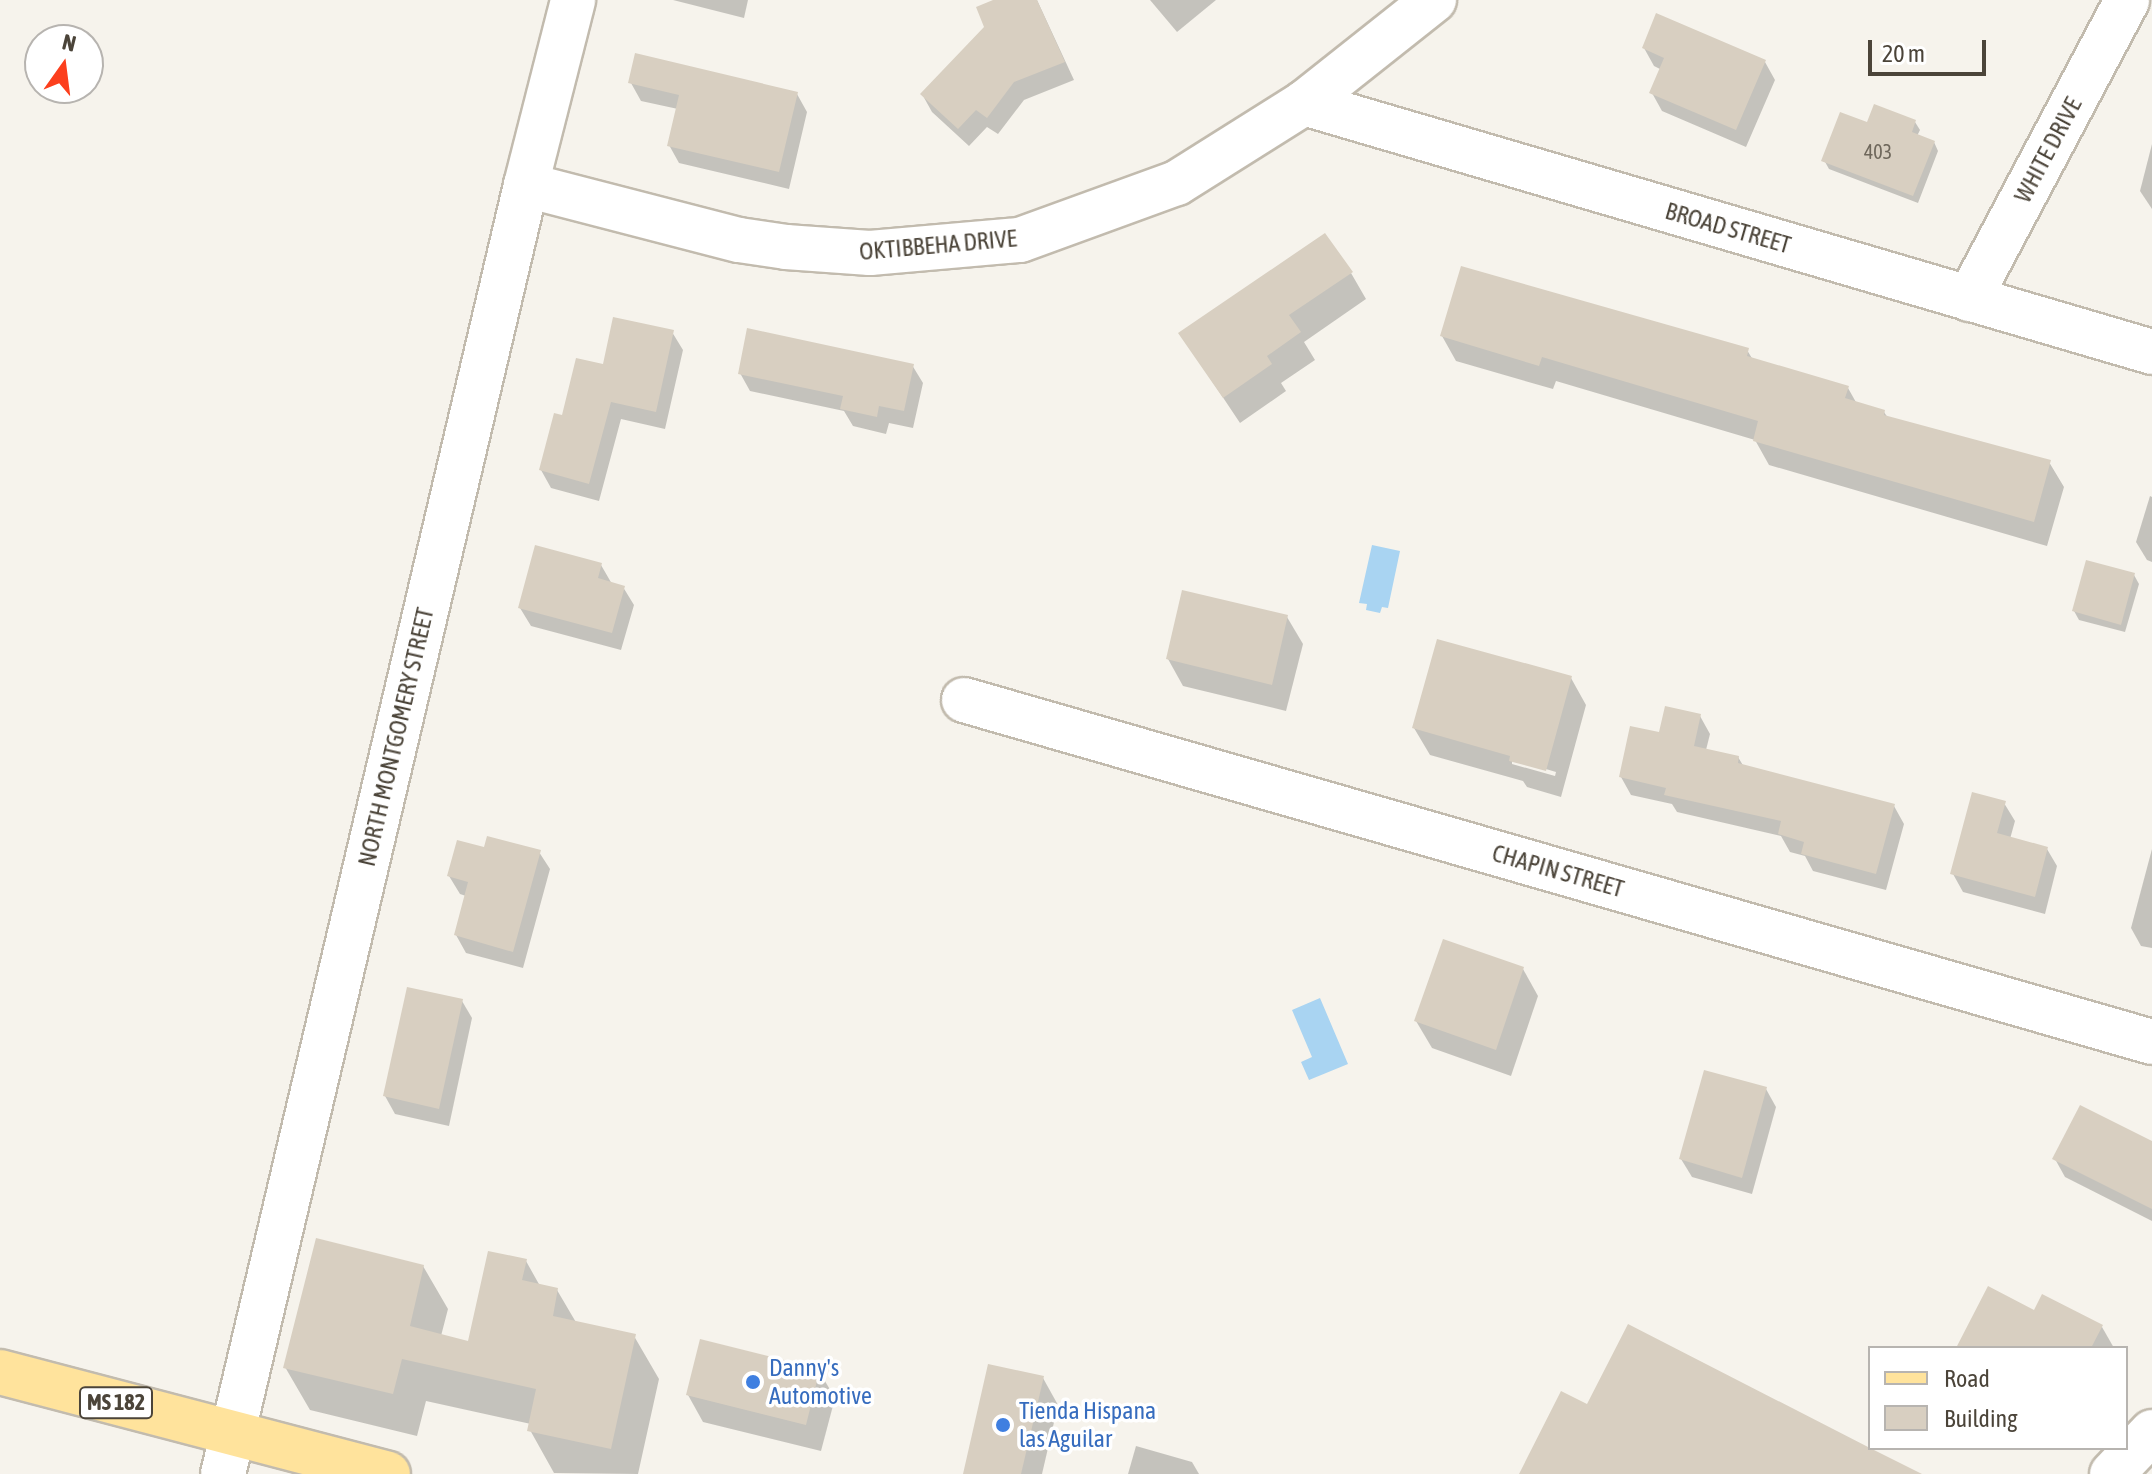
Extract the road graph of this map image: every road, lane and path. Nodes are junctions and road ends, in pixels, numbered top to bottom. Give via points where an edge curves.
1 (573, 0) edge
2 (1434, 0) edge
3 (2127, 0) edge
4 (1304, 103) junction
5 (526, 185) junction
6 (1969, 299) junction
7 (2152, 352) edge
8 (964, 700) dead end
9 (2152, 1042) edge
10 (0, 1372) edge
11 (2152, 1432) edge
12 (227, 1454) edge
13 (388, 1474) edge
14 (2112, 1474) edge

1 - 5 street, NORTH MONTGOMERY STREET
2 - 4 street, OKTIBBEHA DRIVE
3 - 6 street, WHITE DRIVE
4 - 5 street, OKTIBBEHA DRIVE via 1177,183 1020,240 938,250 834,252 739,240
4 - 6 street, BROAD STREET
5 - 12 street, NORTH MONTGOMERY STREET
6 - 7 street, BROAD STREET
8 - 9 street, CHAPIN STREET
10 - 12 main road, MS 182
11 - 14 street
12 - 13 main road, MS 182

